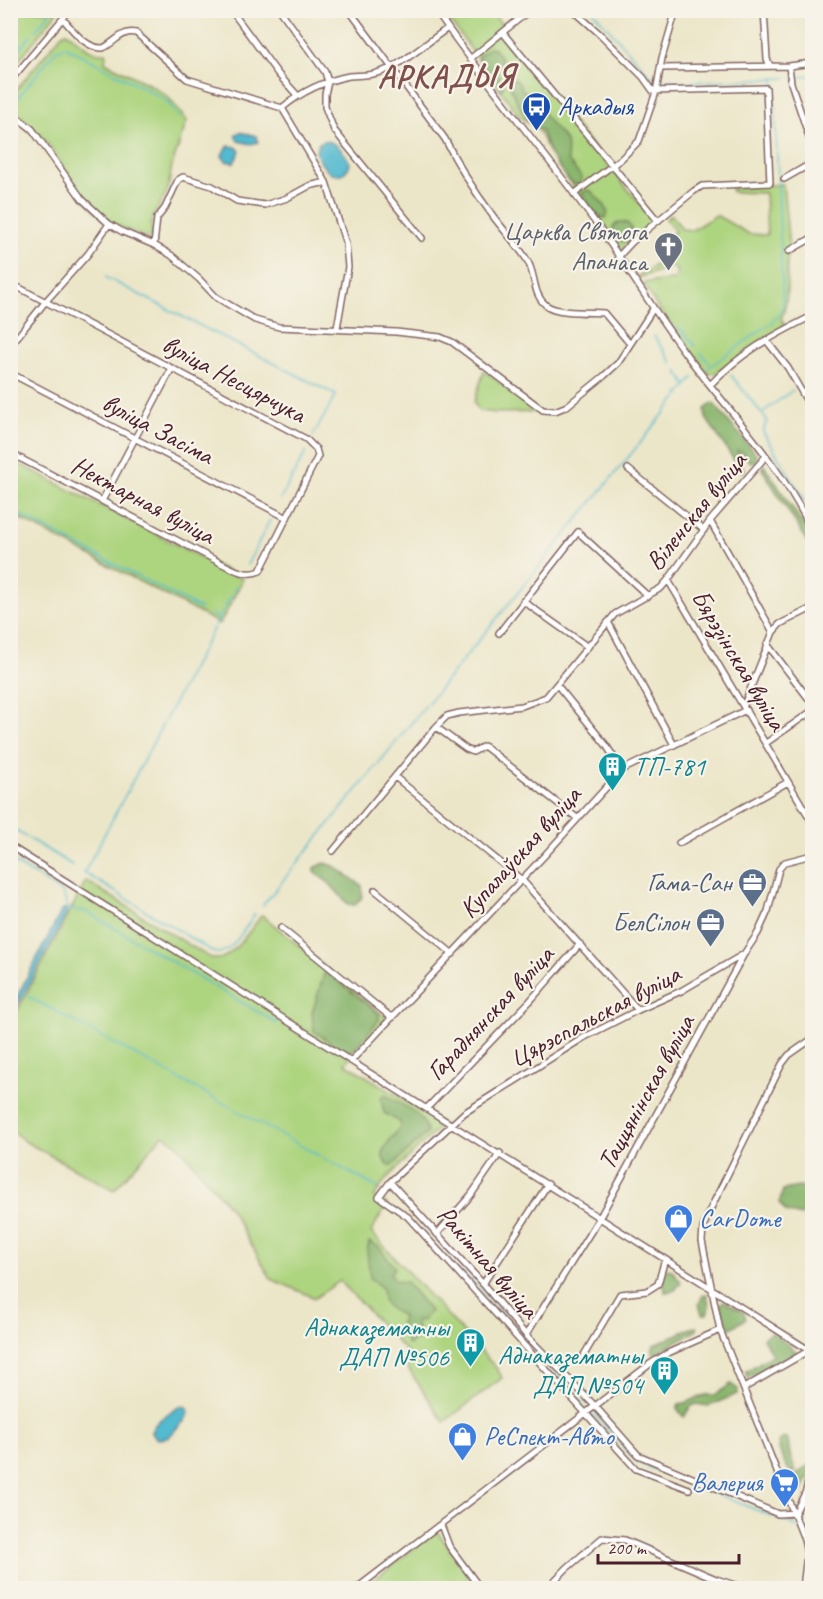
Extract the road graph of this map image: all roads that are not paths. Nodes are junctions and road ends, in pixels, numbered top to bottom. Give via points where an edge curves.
1 (70, 10) edge
2 (231, 10) edge
3 (280, 10) edge
4 (349, 10) edge
5 (435, 10) edge
6 (530, 10) edge
7 (573, 10) edge
8 (676, 10) edge
9 (764, 10) edge
10 (63, 19) junction
11 (448, 28) junction
12 (504, 34) junction
13 (470, 59) junction
14 (813, 63) edge
15 (770, 66) junction
16 (789, 66) junction
17 (392, 67) junction
18 (662, 68) junction
19 (10, 81) edge
20 (328, 82) junction
21 (656, 92) junction
22 (297, 95) junction
23 (282, 108) junction
24 (10, 112) edge
25 (813, 146) edge
26 (813, 163) edge
27 (611, 164) junction
28 (784, 179) dead end
29 (326, 182) junction
30 (574, 194) junction
31 (658, 221) junction
32 (109, 224) junction
33 (422, 238) dead end
34 (813, 238) edge
35 (154, 245) junction
36 (789, 251) dead end
37 (618, 257) junction
38 (10, 282) edge
39 (46, 301) junction
40 (653, 309) junction
41 (813, 316) edge
42 (337, 328) junction
43 (766, 340) junction
44 (630, 344) junction
45 (10, 346) edge
46 (172, 368) junction
47 (10, 373) edge
48 (710, 385) junction
49 (813, 410) edge
50 (135, 439) junction
51 (10, 453) edge
52 (766, 456) junction
53 (628, 469) dead end
54 (102, 501) junction
55 (287, 519) junction
56 (710, 521) junction
57 (810, 521) edge
58 (704, 530) junction
59 (813, 531) edge
60 (260, 571) joint
61 (669, 580) junction
62 (648, 596) junction
63 (523, 601) junction
64 (813, 608) edge
65 (608, 622) junction
66 (773, 632) junction
67 (499, 633) dead end
68 (767, 644) junction
69 (588, 647) junction
70 (557, 685) junction
71 (813, 704) edge
72 (745, 708) junction
73 (813, 711) edge
74 (436, 727) junction
75 (766, 743) junction
76 (674, 745) junction
77 (622, 770) junction
78 (395, 777) junction
79 (788, 782) junction
80 (577, 818) junction
81 (813, 822) edge
82 (679, 843) dead end
83 (10, 846) edge
84 (333, 851) dead end
85 (813, 855) edge
86 (522, 880) junction
87 (375, 890) dead end
88 (282, 928) dead end
89 (580, 944) junction
90 (453, 954) junction
91 (744, 954) junction
92 (638, 1010) junction
93 (392, 1018) junction
94 (813, 1039) edge
95 (351, 1061) junction
96 (428, 1108) junction
97 (452, 1122) junction
98 (500, 1153) junction
99 (390, 1182) junction
100 (548, 1184) junction
101 (379, 1197) joint
102 (600, 1217) junction
103 (437, 1234) junction
104 (666, 1259) junction
105 (483, 1284) junction
106 (711, 1289) junction
107 (720, 1330) junction
108 (526, 1335) junction
109 (812, 1351) edge
110 (581, 1360) dead end
111 (744, 1388) junction
112 (594, 1405) junction
113 (584, 1413) junction
114 (813, 1472) edge
115 (689, 1489) dead end
116 (795, 1514) junction
117 (441, 1525) junction
118 (804, 1539) junction
119 (813, 1542) edge
120 (357, 1588) edge
121 (480, 1588) edge
122 (547, 1588) edge
123 (744, 1588) edge
124 (803, 1588) edge

1 - 10 street
2 - 22 street
3 - 20 street via 325,72
4 - 17 street
5 - 11 street
6 - 12 street
7 - 21 street
8 - 18 street
9 - 15 street
10 - 19 street
10 - 23 street via 76,35 103,48 122,34 136,33 187,79
11 - 13 street
11 - 17 street
12 - 13 street
12 - 27 street
13 - 30 street
14 - 16 street
15 - 16 street
15 - 18 street
16 - 25 street
17 - 20 street
17 - 44 street via 445,139 494,217 522,251 532,268 538,297 555,309 604,313
18 - 21 street
20 - 22 street
20 - 33 street via 325,107 334,130
21 - 27 street via 639,141
21 - 31 street via 766,88 770,183 702,186
22 - 23 street
23 - 29 street
24 - 32 street via 32,129 82,199
26 - 28 street
27 - 30 street
27 - 31 street
29 - 35 street via 266,205 237,201 212,186 183,177 157,218
29 - 42 street via 348,256
30 - 37 street
31 - 37 street
32 - 35 street
32 - 39 street
34 - 36 street
35 - 42 street via 171,255 216,297 255,320 279,327
37 - 40 street
38 - 39 street, вуліца Несцярчука
39 - 45 street
39 - 46 street, вуліца Несцярчука
40 - 44 street
40 - 48 street
41 - 43 street
42 - 44 street via 440,337 543,410 555,411 604,376
43 - 48 street via 727,367
43 - 49 street
46 - 50 street
46 - 55 street, вуліца Несцярчука via 316,448 318,456
47 - 50 street, вуліца Засіма
48 - 52 street
50 - 54 street
50 - 55 street, вуліца Засіма
51 - 54 street, Нектарная вуліца
52 - 56 street, Віленская вуліца
52 - 57 street
53 - 58 street
54 - 60 street, Нектарная вуліца via 233,568 248,573
55 - 60 street, вуліца Несцярчука
56 - 58 street, Віленская вуліца
56 - 66 street
57 - 59 street
58 - 61 street, Віленская вуліца
61 - 62 street, Віленская вуліца
61 - 72 street, Бярэзінская вуліца
62 - 63 street via 578,532
62 - 65 street, Віленская вуліца
63 - 67 street
63 - 69 street
64 - 66 street via 780,624
65 - 69 street, Віленская вуліца
65 - 76 street
66 - 68 street
68 - 71 street
68 - 72 street
69 - 70 street, Віленская вуліца
70 - 74 street, Віленская вуліца via 546,697 530,703 447,716
70 - 77 street
72 - 75 street, Бярэзінская вуліца
72 - 76 street, Купалаўская вуліца
73 - 75 street
74 - 78 street, Віленская вуліца
74 - 80 street via 473,752 484,746
75 - 79 street, Бярэзінская вуліца
76 - 77 street, Купалаўская вуліца
77 - 80 street, Купалаўская вуліца
78 - 84 street, Віленская вуліца
78 - 86 street
79 - 81 street, Бярэзінская вуліца
79 - 82 street
80 - 86 street, Купалаўская вуліца
83 - 95 street
85 - 91 street, Цярэспальская вуліца via 784,862 779,868 758,933
86 - 89 street
86 - 90 street, Купалаўская вуліца
87 - 90 street
88 - 93 street
89 - 92 street
89 - 96 street, Гараднянская вуліца
90 - 93 street, Купалаўская вуліца
91 - 92 street, Цярэспальская вуліца via 681,992
91 - 102 street, Таццянінская вуліца
92 - 97 street, Цярэспальская вуліца via 583,1038
93 - 95 street, Купалаўская вуліца
94 - 106 street via 782,1064 704,1223 702,1241
95 - 96 street
96 - 97 street
97 - 98 street
97 - 99 street, Цярэспальская вуліца
98 - 100 street
98 - 103 street
99 - 101 street, Цярэспальская вуліца
99 - 103 street, Ракітная вуліца
100 - 102 street
100 - 105 street
101 - 113 street, Ракітная вуліца via 408,1217
102 - 104 street
102 - 108 street, Таццянінская вуліца
103 - 105 street, Ракітная вуліца
104 - 106 street
104 - 110 street via 658,1284 647,1291 620,1294
105 - 108 street, Ракітная вуліца
106 - 107 street
106 - 109 street
107 - 111 street
107 - 112 street via 659,1359
108 - 112 street, Ракітная вуліца
109 - 111 street
111 - 116 street
112 - 113 street
112 - 116 street, Ракітная вуліца via 639,1455 778,1514
113 - 115 street, Ракітная вуліца via 636,1469
113 - 117 street
114 - 116 street
116 - 118 street
117 - 120 street
117 - 121 street via 449,1546
118 - 119 street
118 - 124 street via 807,1554
122 - 123 street via 602,1538 625,1540

